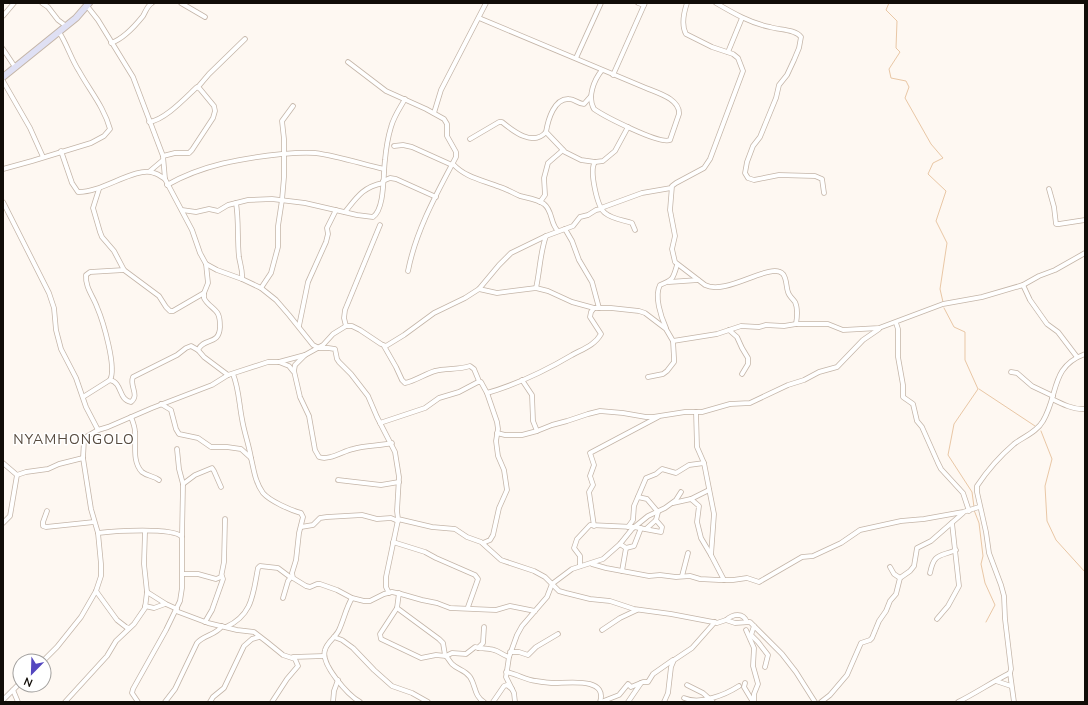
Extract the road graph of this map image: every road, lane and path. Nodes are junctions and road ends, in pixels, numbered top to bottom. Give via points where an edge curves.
1 (14, 3) edge
2 (42, 3) edge
3 (152, 3) edge
4 (181, 3) edge
5 (486, 3) edge
6 (601, 3) edge
7 (638, 3) edge
8 (687, 3) edge
9 (716, 3) edge
10 (644, 4) edge
11 (88, 5) edge
12 (3, 16) edge
13 (205, 16) dead end
14 (479, 18) junction
15 (742, 18) junction
16 (66, 26) junction
17 (59, 32) junction
18 (245, 39) dead end
19 (111, 43) junction
20 (3, 49) edge
21 (728, 52) junction
22 (576, 58) junction
23 (348, 62) dead end
24 (15, 67) junction
25 (602, 70) junction
26 (613, 75) junction
27 (3, 77) edge
28 (3, 81) edge
29 (198, 87) junction
30 (590, 96) junction
31 (405, 99) junction
32 (293, 106) dead end
33 (434, 113) junction
34 (149, 122) junction
35 (628, 127) junction
36 (546, 132) junction
37 (470, 139) dead end
38 (394, 146) dead end
39 (563, 150) junction
40 (61, 151) junction
41 (284, 154) junction
42 (44, 157) junction
43 (163, 158) junction
44 (595, 162) junction
45 (452, 165) junction
46 (3, 169) edge
47 (384, 169) junction
48 (150, 172) junction
49 (165, 179) junction
50 (383, 182) junction
51 (167, 184) junction
52 (672, 188) junction
53 (99, 189) junction
54 (1050, 189) dead end
55 (824, 193) dead end
56 (436, 197) junction
57 (282, 200) junction
58 (3, 202) edge
59 (540, 202) junction
60 (236, 204) junction
61 (601, 208) junction
62 (182, 210) junction
63 (336, 210) junction
64 (345, 212) junction
65 (1085, 220) edge
66 (380, 225) dead end
67 (565, 229) junction
68 (635, 230) dead end
69 (558, 231) junction
70 (546, 236) junction
71 (1085, 253) edge
72 (206, 264) junction
73 (677, 265) junction
74 (124, 270) junction
75 (408, 271) dead end
76 (242, 278) junction
77 (698, 280) junction
78 (670, 282) junction
79 (1023, 285) junction
80 (261, 288) junction
81 (536, 288) junction
82 (479, 289) junction
83 (204, 293) junction
84 (594, 308) junction
85 (599, 308) junction
86 (896, 323) junction
87 (796, 324) junction
88 (298, 326) junction
89 (346, 326) junction
90 (879, 328) junction
91 (666, 329) junction
92 (729, 330) junction
93 (673, 341) junction
94 (384, 346) junction
95 (319, 348) junction
96 (198, 350) junction
97 (1085, 354) edge
98 (305, 355) junction
99 (1077, 357) junction
100 (279, 362) junction
101 (294, 371) junction
102 (1011, 372) dead end
103 (234, 374) junction
104 (742, 374) dead end
105 (228, 375) junction
106 (648, 377) dead end
107 (110, 380) junction
108 (522, 380) junction
109 (479, 381) junction
110 (487, 393) junction
111 (83, 397) junction
112 (1053, 398) junction
113 (161, 404) junction
114 (1085, 409) edge
115 (696, 412) junction
116 (661, 416) junction
117 (131, 417) junction
118 (380, 423) junction
119 (98, 430) junction
120 (537, 431) junction
121 (497, 433) junction
122 (392, 443) junction
123 (177, 449) dead end
124 (83, 458) junction
125 (252, 459) junction
126 (3, 463) edge
127 (704, 463) junction
128 (17, 475) junction
129 (159, 480) dead end
130 (338, 480) dead end
131 (399, 482) junction
132 (182, 484) junction
133 (220, 487) dead end
134 (709, 490) junction
135 (681, 492) dead end
136 (638, 497) junction
137 (690, 499) junction
138 (672, 503) junction
139 (979, 507) junction
140 (47, 511) dead end
141 (969, 511) junction
142 (658, 512) junction
143 (963, 512) junction
144 (225, 519) dead end
145 (398, 520) junction
146 (656, 520) junction
147 (94, 522) junction
148 (3, 523) edge
149 (952, 523) junction
150 (594, 526) junction
151 (301, 527) junction
152 (628, 527) junction
153 (634, 527) junction
154 (643, 529) junction
155 (145, 532) junction
156 (98, 533) junction
157 (182, 537) junction
158 (393, 542) junction
159 (483, 543) junction
160 (620, 544) junction
161 (626, 548) junction
162 (956, 550) junction
163 (688, 553) dead end
164 (711, 555) junction
165 (592, 564) junction
166 (580, 566) junction
167 (890, 567) dead end
168 (622, 571) junction
169 (930, 573) dead end
170 (183, 574) junction
171 (222, 576) junction
172 (682, 576) junction
173 (291, 577) junction
174 (900, 578) junction
175 (724, 580) junction
176 (552, 584) junction
177 (96, 591) junction
178 (147, 592) junction
179 (389, 593) junction
180 (399, 593) junction
181 (283, 598) dead end
182 (352, 598) junction
183 (165, 604) junction
184 (145, 606) junction
185 (397, 608) junction
186 (468, 608) junction
187 (176, 610) junction
188 (637, 610) junction
189 (536, 611) junction
190 (937, 619) dead end
191 (726, 620) junction
192 (205, 622) junction
193 (714, 622) junction
194 (747, 622) junction
195 (224, 626) junction
196 (754, 626) junction
197 (484, 627) dead end
198 (129, 628) junction
199 (602, 630) dead end
200 (746, 630) dead end
201 (558, 634) dead end
202 (259, 636) junction
203 (334, 637) junction
204 (478, 648) junction
205 (51, 653) edge
206 (509, 654) junction
207 (324, 656) junction
208 (446, 656) junction
209 (293, 657) junction
210 (674, 660) junction
211 (765, 667) dead end
212 (506, 672) junction
213 (1010, 673) junction
214 (338, 680) junction
215 (996, 681) junction
216 (641, 683) junction
217 (745, 683) dead end
218 (687, 685) dead end
219 (739, 686) dead end
220 (1011, 686) junction
221 (513, 689) junction
222 (12, 691) edge
223 (684, 698) dead end
224 (709, 698) junction
225 (3, 700) edge
226 (65, 702) edge
227 (138, 702) edge
228 (165, 702) edge
229 (210, 702) edge
230 (272, 702) edge
231 (334, 702) edge
232 (360, 702) edge
233 (428, 702) edge
234 (484, 702) edge
235 (493, 702) edge
236 (515, 702) edge
237 (600, 702) edge
238 (628, 702) edge
239 (664, 702) edge
240 (712, 702) edge
241 (754, 702) edge
242 (815, 702) edge
243 (821, 702) edge
244 (958, 702) edge
245 (1014, 702) edge

1 - 12 street
2 - 16 street
3 - 19 street via 134,26
4 - 13 street
5 - 14 street
6 - 22 street
7 - 10 street
8 - 21 street via 683,23 686,34
9 - 15 street
10 - 26 street
11 - 16 main road
11 - 19 street
14 - 22 street
14 - 33 street via 441,90
15 - 21 street
15 - 55 street via 770,28 796,33 801,37 794,60 779,85 760,137 753,146 745,173 748,178 754,180 779,174 821,178
16 - 17 main road
17 - 24 main road
17 - 40 street via 79,72 106,116 110,129 104,136 91,143
18 - 29 street
19 - 34 street via 133,77
20 - 24 street
21 - 52 street via 738,58 743,71 710,159 704,168 676,183
22 - 25 street
23 - 31 street via 383,88
24 - 27 main road
25 - 26 street
25 - 30 street
26 - 35 street via 669,98 680,110 671,138 666,142
28 - 42 street
29 - 34 street via 155,121
29 - 43 street via 214,106 213,118 192,150
30 - 35 street via 594,109
30 - 36 street via 584,104 567,99 559,101 552,111
31 - 33 street
31 - 47 street via 391,127
32 - 41 street via 282,121
33 - 45 street via 446,121 447,136 456,154
34 - 43 street
35 - 44 street via 615,151 603,161
36 - 37 street via 539,138 531,138 516,133 499,122
36 - 39 street
38 - 45 street via 412,147
39 - 44 street via 581,160
39 - 59 street via 548,163 544,178 545,195
40 - 42 street
40 - 53 street via 72,183 78,192
41 - 47 street via 317,153
41 - 51 street via 220,164 184,175
41 - 57 street
42 - 46 street
43 - 48 street
43 - 49 street
44 - 61 street via 593,173
45 - 56 street
45 - 59 street via 478,181 499,186
47 - 50 street
48 - 49 street
48 - 53 street via 132,175
49 - 51 street
50 - 56 street via 390,178 396,179
50 - 64 street via 360,194
50 - 64 street via 382,197 376,215 369,217
51 - 62 street
52 - 61 street via 642,192
52 - 73 street via 670,210 675,236 672,249
53 - 74 street via 94,208 100,232
54 - 65 street via 1056,224
56 - 75 street via 418,236
57 - 60 street via 248,200
57 - 63 street
57 - 80 street via 277,252 271,273
58 - 111 street via 49,293 59,341
59 - 69 street via 548,207 554,227
60 - 62 street via 218,211
60 - 76 street
61 - 67 street
61 - 68 street via 610,216 632,223
62 - 72 street
63 - 64 street
63 - 88 street via 327,228 326,242 308,282
66 - 89 street via 346,310
67 - 69 street
67 - 85 street via 592,282
69 - 70 street
70 - 81 street
70 - 82 street via 505,257
71 - 79 street
72 - 76 street
72 - 83 street via 208,283
73 - 77 street
73 - 78 street
74 - 83 street via 159,296 170,311
74 - 107 street via 90,272 86,275 88,289 98,309 110,350
76 - 80 street
77 - 78 street
77 - 87 street via 708,287 717,288 746,281 760,274 780,272 796,305
78 - 91 street via 660,285 658,291 660,313
79 - 86 street via 982,297 943,304
79 - 99 street via 1047,324 1058,332
80 - 88 street via 276,300
81 - 82 street via 497,293
81 - 84 street
82 - 94 street via 440,309
83 - 96 street via 204,300 218,315 219,334
84 - 85 street
84 - 108 street via 590,317 602,334 594,343 541,373
85 - 91 street via 639,311
86 - 90 street
86 - 141 street via 903,397 913,404 917,421 938,464 963,493
87 - 90 street via 828,324 843,330
87 - 92 street via 742,326
88 - 95 street via 313,345
89 - 94 street via 360,330
89 - 95 street via 333,334
90 - 115 street via 833,369 819,372 753,402 730,404
91 - 93 street
92 - 93 street
92 - 104 street via 737,337 748,358 748,364
93 - 106 street via 674,362 662,374
94 - 109 street via 405,383 434,371 470,366
95 - 98 street
95 - 118 street via 335,349 339,362 368,396
96 - 105 street
96 - 107 street via 191,346 186,348 133,377 131,379 135,398 130,402 124,398 118,384
97 - 99 street
98 - 100 street
98 - 101 street via 295,365
99 - 112 street via 1067,363 1060,372
100 - 101 street
100 - 103 street via 268,362
101 - 122 street via 319,457 326,458 354,448
102 - 112 street via 1017,373 1032,386
103 - 105 street
103 - 125 street
105 - 113 street via 212,385
107 - 111 street
108 - 110 street
108 - 120 street via 532,395 533,421
109 - 110 street
109 - 118 street via 465,390 439,398 425,408
110 - 121 street via 497,422
111 - 119 street
112 - 114 street via 1070,407
112 - 139 street via 1042,424 1004,454 977,486
113 - 117 street
113 - 125 street via 171,410 179,434 198,438 211,447 241,448
115 - 116 street
115 - 127 street via 697,447
116 - 120 street via 646,417 600,411
116 - 150 street via 590,453 594,464 590,476 594,486 589,492
117 - 119 street
117 - 129 street via 139,467 147,475
118 - 122 street
119 - 124 street via 84,440
120 - 121 street via 522,435
121 - 159 street via 496,441 507,490 499,508 493,535 490,540
122 - 131 street
123 - 132 street
124 - 128 street
124 - 147 street
125 - 151 street via 253,472 264,493 272,500 301,513
126 - 128 street
127 - 134 street
127 - 136 street via 689,465 676,473 662,470 646,478
128 - 148 street via 10,516
130 - 131 street via 381,485
131 - 145 street
132 - 133 street via 212,468
132 - 157 street
134 - 137 street
134 - 164 street via 714,514
135 - 138 street
136 - 142 street via 647,499
136 - 152 street
137 - 138 street
137 - 164 street via 699,506 697,522 701,538
138 - 142 street
139 - 141 street
139 - 213 street via 989,552 1004,596 1012,666
140 - 147 street via 43,522 43,526 46,527
141 - 143 street
142 - 146 street
142 - 153 street
143 - 149 street
143 - 175 street via 860,530 841,543 813,556 802,558 760,581 746,578
144 - 171 street
145 - 151 street via 362,515 327,517 319,519 313,525
145 - 158 street
145 - 159 street via 455,529
146 - 154 street
146 - 154 street via 662,527 661,532
147 - 156 street
149 - 162 street
149 - 174 street via 931,541 917,548 914,566
150 - 152 street
150 - 166 street via 590,525 577,539 574,548 580,556
151 - 173 street
152 - 153 street
153 - 154 street
153 - 160 street
154 - 161 street via 634,546
155 - 156 street
155 - 157 street via 171,532
155 - 178 street via 144,564
156 - 177 street via 101,576
157 - 170 street
158 - 179 street via 385,582
158 - 186 street via 418,549 476,574 478,578
159 - 176 street via 502,560 534,571
160 - 161 street
160 - 165 street via 603,559
161 - 168 street
162 - 169 street via 936,558
162 - 190 street via 959,588
163 - 172 street
164 - 175 street
165 - 166 street
165 - 168 street
166 - 176 street
167 - 174 street
168 - 172 street via 649,576
170 - 171 street via 198,574 216,579
170 - 187 street via 182,594
171 - 192 street via 212,610
172 - 175 street via 700,580
173 - 181 street
173 - 182 street via 306,586 320,584
173 - 195 street via 278,568 260,566 248,607 238,621
174 - 243 street via 896,594 890,600 872,638 861,643 847,675
176 - 188 street via 566,593 610,601
176 - 189 street via 547,597
177 - 198 street via 119,622
177 - 205 street via 90,604
178 - 183 street
178 - 184 street
179 - 180 street
179 - 182 street via 370,601
180 - 185 street
180 - 186 street via 450,608
182 - 203 street
183 - 184 street via 154,608
183 - 187 street
184 - 198 street
185 - 208 street via 439,639 443,643
185 - 208 street via 380,634 381,639 421,658 433,655
186 - 189 street via 496,610 510,606
187 - 192 street
187 - 227 street via 133,689 132,693
188 - 193 street
188 - 199 street
189 - 206 street via 522,626
191 - 193 street
191 - 194 street via 735,623
191 - 194 street via 740,615 746,618
192 - 195 street
193 - 210 street via 692,648
194 - 196 street
195 - 202 street via 254,632
195 - 228 street via 201,639 194,647 175,689
196 - 211 street via 751,635 768,655
196 - 242 street via 782,654
197 - 204 street via 483,643
198 - 226 street
200 - 241 street via 754,648 753,666 758,684
201 - 206 street via 528,655 519,652
202 - 209 street via 283,655
202 - 229 street via 244,646 224,688 213,696
203 - 207 street via 326,647
203 - 233 street via 353,648 392,686
204 - 206 street via 498,650 503,655
204 - 208 street via 466,654
206 - 212 street
207 - 209 street
207 - 214 street
208 - 234 street via 452,664 466,672 479,699
209 - 230 street via 298,666
210 - 216 street via 653,674 648,682
210 - 239 street
212 - 221 street
212 - 237 street via 534,681 583,682 601,692
213 - 215 street
213 - 220 street
214 - 231 street
214 - 232 street via 347,692
215 - 220 street
215 - 244 street
216 - 237 street via 631,687 628,684 619,695
216 - 238 street
217 - 241 street via 744,687
218 - 224 street
219 - 224 street via 728,693
220 - 245 street
221 - 235 street via 504,686
221 - 236 street
222 - 225 street
223 - 224 street via 690,701
224 - 240 street

